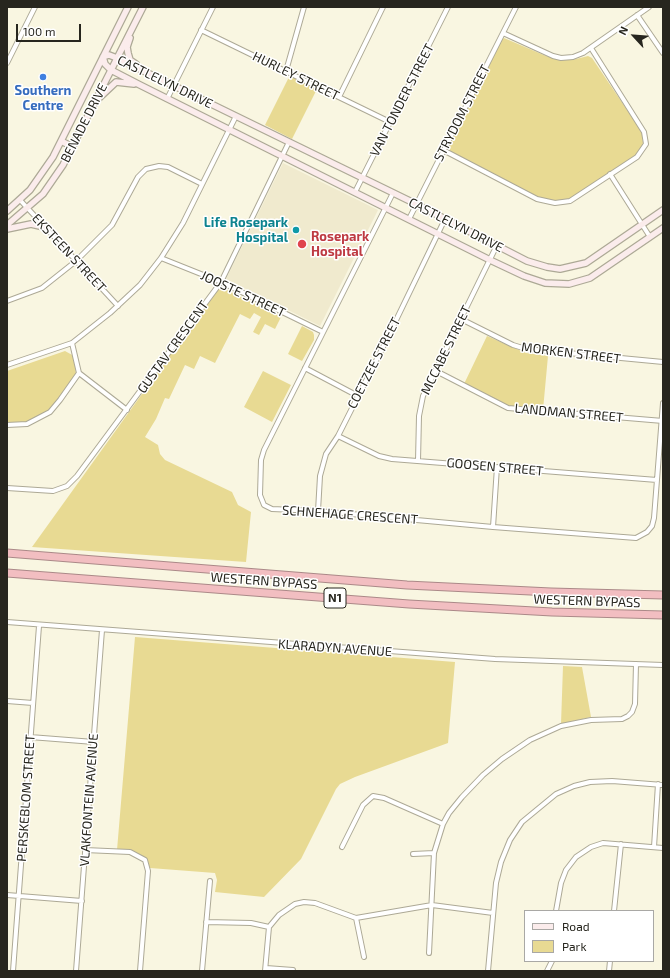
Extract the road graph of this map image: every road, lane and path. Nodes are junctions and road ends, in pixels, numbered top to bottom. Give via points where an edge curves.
1 (35, 7) edge
2 (128, 7) edge
3 (143, 7) edge
4 (213, 7) edge
5 (304, 7) edge
6 (383, 7) edge
7 (448, 7) edge
8 (516, 7) edge
9 (649, 7) edge
10 (637, 15) junction
11 (134, 24) junction
12 (201, 30) junction
13 (503, 33) junction
14 (591, 48) junction
15 (663, 53) edge
16 (103, 57) junction
17 (117, 58) junction
18 (7, 63) edge
19 (111, 70) junction
20 (286, 71) junction
21 (149, 73) junction
22 (140, 85) junction
23 (174, 85) junction
24 (339, 96) junction
25 (167, 99) junction
26 (95, 102) junction
27 (236, 116) junction
28 (390, 122) junction
29 (229, 130) junction
30 (61, 141) junction
31 (289, 142) junction
32 (73, 147) junction
33 (443, 150) junction
34 (282, 156) junction
35 (610, 174) junction
36 (362, 178) junction
37 (202, 184) junction
38 (354, 192) junction
39 (393, 193) junction
40 (20, 200) junction
41 (416, 204) junction
42 (385, 207) junction
43 (28, 208) junction
44 (663, 210) edge
45 (7, 211) edge
46 (409, 219) junction
47 (445, 219) junction
48 (642, 224) junction
49 (7, 225) edge
50 (44, 227) junction
51 (663, 228) edge
52 (7, 229) edge
53 (438, 233) junction
54 (650, 237) junction
55 (497, 245) junction
56 (162, 258) junction
57 (490, 260) junction
58 (76, 261) junction
59 (221, 282) junction
60 (7, 301) edge
61 (118, 306) junction
62 (461, 319) junction
63 (323, 332) junction
64 (72, 343) junction
65 (663, 362) edge
66 (7, 365) edge
67 (305, 368) junction
68 (436, 371) junction
69 (79, 373) junction
70 (358, 396) junction
71 (663, 403) edge
72 (127, 410) junction
73 (662, 421) edge
74 (7, 425) edge
75 (338, 436) junction
76 (418, 461) junction
77 (497, 467) junction
78 (657, 480) junction
79 (7, 488) edge
80 (318, 511) junction
81 (493, 527) junction
82 (7, 554) edge
83 (7, 573) edge
84 (663, 596) edge
85 (663, 615) edge
86 (7, 622) edge
87 (39, 626) junction
88 (102, 630) junction
89 (636, 664) junction
90 (663, 665) edge
91 (7, 701) edge
92 (33, 703) junction
93 (30, 737) junction
94 (94, 742) junction
95 (661, 784) edge
96 (443, 824) junction
97 (620, 844) junction
98 (342, 847) dead end
99 (654, 847) junction
100 (663, 848) edge
101 (85, 850) junction
102 (434, 853) junction
103 (413, 854) dead end
104 (210, 881) dead end
105 (7, 895) edge
106 (18, 896) junction
107 (82, 901) junction
108 (432, 905) junction
109 (556, 910) edge
110 (614, 910) edge
111 (493, 913) junction
112 (356, 918) junction
113 (206, 922) junction
114 (269, 927) junction
115 (429, 953) dead end
116 (7, 956) edge
117 (14, 957) junction
118 (364, 957) dead end
119 (552, 962) edge
120 (266, 970) edge
121 (293, 970) dead end
122 (13, 971) edge
123 (76, 971) edge
124 (140, 971) edge
125 (202, 971) edge
126 (488, 971) edge
127 (547, 971) edge

1 - 18 street
2 - 16 street, BENADE DRIVE
3 - 11 street, BENADE DRIVE
4 - 12 street
5 - 20 street
6 - 24 street
7 - 28 street, VAN TONDER STREET
8 - 13 street, STRYDOM STREET
9 - 10 street
10 - 14 street
10 - 15 street
11 - 17 street, BENADE DRIVE
11 - 21 street via 127,47 130,60
12 - 20 street, HURLEY STREET
12 - 23 street
13 - 14 street via 561,58 573,57
13 - 33 street, STRYDOM STREET
14 - 35 street via 646,137 646,144 637,157
16 - 17 street, CASTLELYN DRIVE via 109,55
16 - 19 street, CASTLELYN DRIVE
16 - 30 street, BENADE DRIVE
17 - 19 street, BENADE DRIVE
17 - 21 street, CASTLELYN DRIVE
19 - 22 street, CASTLELYN DRIVE
19 - 26 street, BENADE DRIVE
20 - 24 street, HURLEY STREET
21 - 23 street, CASTLELYN DRIVE
22 - 25 street, CASTLELYN DRIVE
22 - 26 street via 116,82
23 - 25 street
23 - 27 street, CASTLELYN DRIVE
24 - 28 street, HURLEY STREET
25 - 29 street, CASTLELYN DRIVE
26 - 32 street, BENADE DRIVE
27 - 29 street
27 - 31 street, CASTLELYN DRIVE
28 - 36 street, VAN TONDER STREET
29 - 34 street, CASTLELYN DRIVE
29 - 37 street
30 - 32 street
30 - 40 street, BENADE DRIVE via 39,180
31 - 34 street, GUSTAV CRESCENT
31 - 36 street, CASTLELYN DRIVE
32 - 43 street, BENADE DRIVE via 52,183
33 - 35 street via 550,203 570,201
33 - 41 street, STRYDOM STREET
34 - 38 street, CASTLELYN DRIVE
34 - 59 street, GUSTAV CRESCENT
35 - 48 street
36 - 38 street, VAN TONDER STREET
36 - 39 street, CASTLELYN DRIVE
37 - 56 street
37 - 58 street via 168,167 146,169 138,177 112,225
38 - 42 street, CASTLELYN DRIVE
39 - 41 street, CASTLELYN DRIVE
39 - 42 street, SCHNEHAGE CRESCENT
40 - 43 street, EKSTEEN STREET
40 - 45 street, BENADE DRIVE
41 - 46 street, STRYDOM STREET
41 - 47 street, CASTLELYN DRIVE
42 - 46 street, CASTLELYN DRIVE
42 - 63 street, SCHNEHAGE CRESCENT
43 - 49 street, BENADE DRIVE
43 - 50 street, EKSTEEN STREET
44 - 48 street, CASTLELYN DRIVE
46 - 53 street, CASTLELYN DRIVE
47 - 53 street, COETZEE STREET
47 - 55 street, CASTLELYN DRIVE
48 - 54 street
48 - 55 street, CASTLELYN DRIVE via 586,263 560,269 527,261
50 - 52 street via 31,224
50 - 58 street, EKSTEEN STREET
51 - 54 street, CASTLELYN DRIVE
53 - 57 street, CASTLELYN DRIVE
53 - 70 street, COETZEE STREET
54 - 57 street, CASTLELYN DRIVE via 590,278 569,284 545,283
55 - 57 street, MCCABE STREET
56 - 59 street, JOOSTE STREET
56 - 61 street via 140,285
57 - 62 street, MCCABE STREET
58 - 60 street via 42,288
58 - 61 street, EKSTEEN STREET
59 - 63 street, JOOSTE STREET
59 - 72 street, GUSTAV CRESCENT
61 - 64 street
62 - 65 street, MORKEN STREET via 526,349
62 - 68 street, MCCABE STREET
63 - 67 street, SCHNEHAGE CRESCENT
64 - 66 street
64 - 69 street
67 - 70 street
67 - 80 street, SCHNEHAGE CRESCENT via 264,450 261,460 260,495 268,508
68 - 73 street, LANDMAN STREET via 508,408
68 - 76 street, MCCABE STREET via 420,406
69 - 72 street
69 - 74 street via 50,412 27,424
70 - 75 street, COETZEE STREET
71 - 73 street, SCHNEHAGE CRESCENT
72 - 79 street, GUSTAV CRESCENT via 67,486 53,491
73 - 78 street, SCHNEHAGE CRESCENT
75 - 76 street, GOOSEN STREET via 379,456
75 - 80 street, COETZEE STREET via 326,454 322,467
76 - 77 street, GOOSEN STREET
77 - 78 street, GOOSEN STREET
77 - 81 street
78 - 81 street, SCHNEHAGE CRESCENT via 652,526 636,538
80 - 81 street, SCHNEHAGE CRESCENT
82 - 84 highway, WESTERN BYPASS / N1 via 407,585
83 - 85 highway, WESTERN BYPASS / N1 via 409,604
86 - 87 street, KLARADYN AVENUE
87 - 88 street, KLARADYN AVENUE
87 - 92 street, PERSKEBLOM STREET
88 - 89 street, KLARADYN AVENUE via 495,659
88 - 94 street, VLAKFONTEIN AVENUE
89 - 90 street, KLARADYN AVENUE
89 - 96 street via 635,704 628,716 622,719 591,720 561,726 530,740 483,776 459,800
91 - 92 street
92 - 93 street, PERSKEBLOM STREET
93 - 94 street
93 - 106 street, PERSKEBLOM STREET
94 - 101 street, VLAKFONTEIN AVENUE
95 - 99 street
95 - 111 street via 590,782 556,794 536,808 522,822 510,840 496,883
96 - 98 street via 384,798 373,796 363,805
96 - 102 street
97 - 99 street
97 - 109 street via 603,843 576,856 560,883
97 - 110 street
99 - 100 street
101 - 107 street, VLAKFONTEIN AVENUE
101 - 124 street via 130,852 145,860 148,872
102 - 103 street
102 - 108 street
104 - 113 street
105 - 106 street
106 - 107 street
106 - 117 street, PERSKEBLOM STREET
107 - 123 street, VLAKFONTEIN AVENUE
108 - 111 street
108 - 112 street
108 - 115 street
111 - 126 street
112 - 114 street via 315,903 304,902 286,909
112 - 118 street
113 - 114 street via 251,923
113 - 125 street
114 - 120 street
116 - 117 street
117 - 122 street, PERSKEBLOM STREET
119 - 127 street
120 - 121 street

